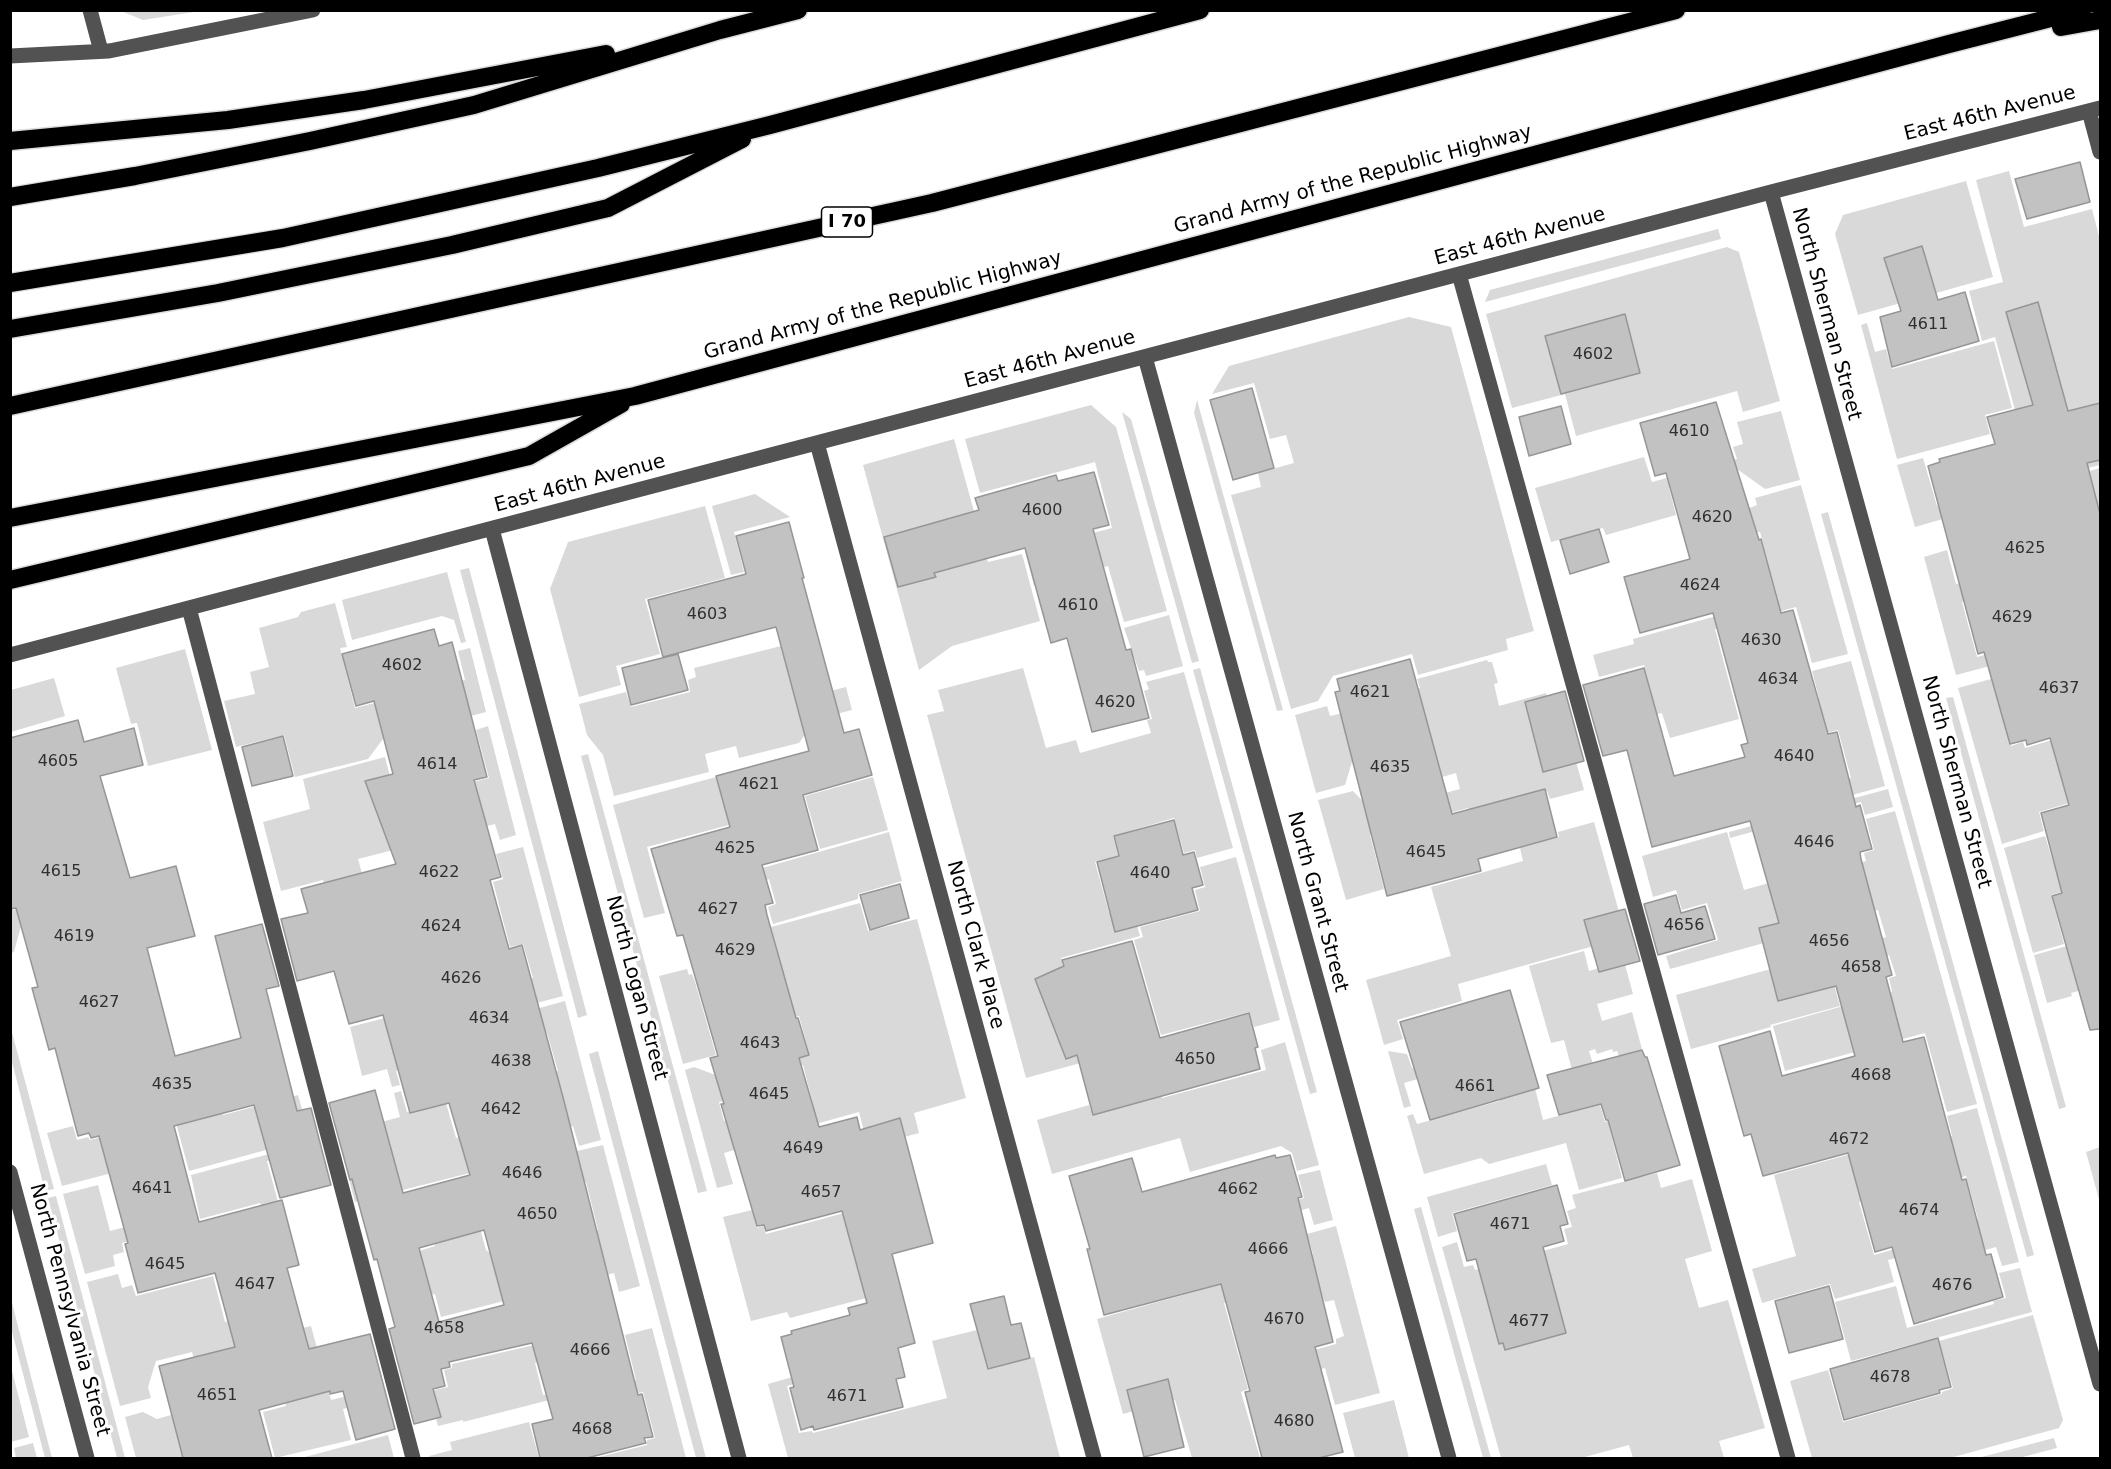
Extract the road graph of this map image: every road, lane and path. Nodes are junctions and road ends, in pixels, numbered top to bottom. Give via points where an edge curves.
1 (90, 10) edge
2 (313, 10) edge
3 (798, 10) edge
4 (1200, 10) edge
5 (1676, 10) edge
6 (2082, 10) edge
7 (2100, 21) edge
8 (720, 30) junction
9 (1949, 44) junction
10 (101, 51) junction
11 (10, 56) edge
12 (2095, 109) edge
13 (770, 125) junction
14 (10, 141) edge
15 (2100, 152) edge
16 (1771, 192) junction
17 (10, 197) edge
18 (1459, 274) junction
19 (10, 283) edge
20 (10, 329) edge
21 (1145, 357) junction
22 (635, 396) junction
23 (10, 406) edge
24 (817, 443) junction
25 (10, 518) edge
26 (492, 529) junction
27 (10, 580) edge
28 (189, 608) junction
29 (10, 655) edge
30 (10, 1172) edge
31 (2100, 1384) edge
32 (87, 1458) edge
33 (413, 1458) edge
34 (739, 1458) edge
35 (1094, 1458) edge
36 (1449, 1458) edge
37 (1788, 1458) edge

1 - 10 street
2 - 10 street
3 - 8 highway
4 - 13 highway
5 - 23 highway, I 70 via 933,203
6 - 9 highway, Grand Army of the Republic Highway
7 - 9 highway
8 - 14 highway via 352,102 228,120
8 - 17 highway via 474,105 135,176
9 - 22 highway, Grand Army of the Republic Highway
10 - 11 street
12 - 15 street
12 - 16 street, East 46th Avenue
13 - 19 highway via 598,168 283,238
13 - 20 highway via 608,208 218,293
16 - 18 street, East 46th Avenue
16 - 31 street, North Sherman Street
18 - 21 street, East 46th Avenue
18 - 37 street
21 - 24 street, East 46th Avenue
21 - 36 street, North Grant Street
22 - 25 highway
22 - 27 highway via 529,456
24 - 26 street, East 46th Avenue
24 - 35 street, North Clark Place
26 - 28 street, East 46th Avenue
26 - 34 street, North Logan Street
28 - 29 street, East 46th Avenue
28 - 33 street
30 - 32 street, North Pennsylvania Street

